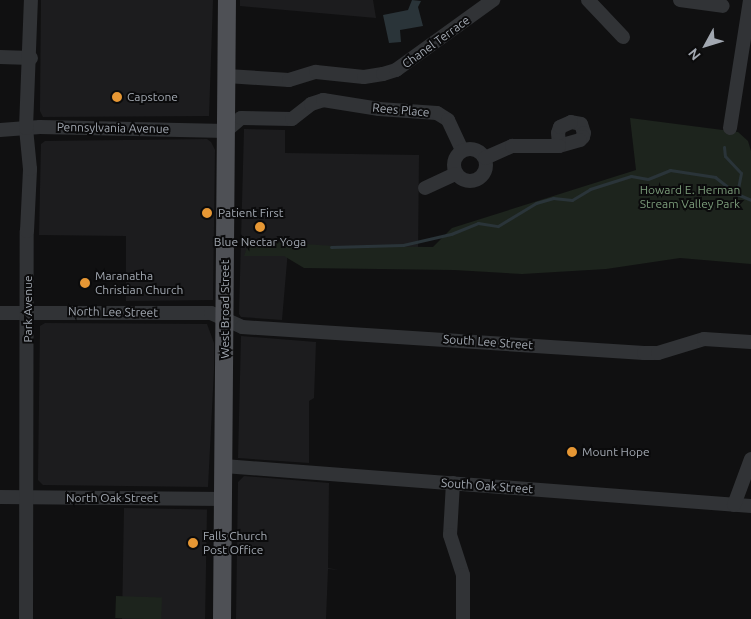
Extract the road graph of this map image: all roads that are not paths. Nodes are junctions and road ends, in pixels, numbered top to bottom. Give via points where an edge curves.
1 (31, 0) edge
2 (227, 0) edge
3 (493, 0) edge
4 (588, 0) edge
5 (680, 0) edge
6 (750, 0) edge
7 (722, 6) dead end
8 (623, 37) dead end
9 (0, 57) edge
10 (31, 58) junction
11 (227, 76) junction
12 (26, 128) junction
13 (730, 128) dead end
14 (0, 130) edge
15 (226, 131) junction
16 (559, 146) dead end
17 (462, 150) junction
18 (485, 158) junction
19 (455, 174) junction
20 (425, 188) dead end
21 (0, 313) edge
22 (27, 313) junction
23 (225, 319) junction
24 (751, 342) edge
25 (751, 459) edge
26 (224, 466) junction
27 (453, 483) junction
28 (0, 497) edge
29 (26, 497) junction
30 (224, 499) junction
31 (734, 505) junction
32 (751, 506) edge
33 (26, 619) edge
34 (222, 619) edge
35 (463, 619) edge

1 - 10 street, Park Avenue
2 - 11 main road, West Broad Street
3 - 11 street, Chanel Terrace via 396,70 383,74 364,77 316,72 289,80
4 - 8 street
5 - 7 street
6 - 13 street
9 - 10 street
10 - 12 street, Park Avenue
11 - 15 main road, West Broad Street
12 - 14 street, Pennsylvania Avenue
12 - 15 street, Pennsylvania Avenue
12 - 22 street, Park Avenue via 30,169
15 - 17 street, Rees Place via 241,118 292,119 311,104 324,100 379,109 437,113 448,120
15 - 23 main road, West Broad Street
16 - 18 street via 512,146
17 - 18 street via 475,150
17 - 19 street via 454,161
18 - 19 street via 485,172 477,180 466,181
19 - 20 street
21 - 22 street, North Lee Street
22 - 23 street, North Lee Street via 208,313
22 - 29 street, Park Avenue
23 - 24 street, South Lee Street via 242,327 644,353 704,340
23 - 26 main road, West Broad Street
25 - 31 street
26 - 27 street, South Oak Street
26 - 30 main road, West Broad Street
27 - 31 street, South Oak Street
27 - 35 street via 450,535 463,575
28 - 29 street, North Oak Street
29 - 30 street, North Oak Street
29 - 33 street, Park Avenue
30 - 34 main road, West Broad Street
31 - 32 street, South Oak Street

